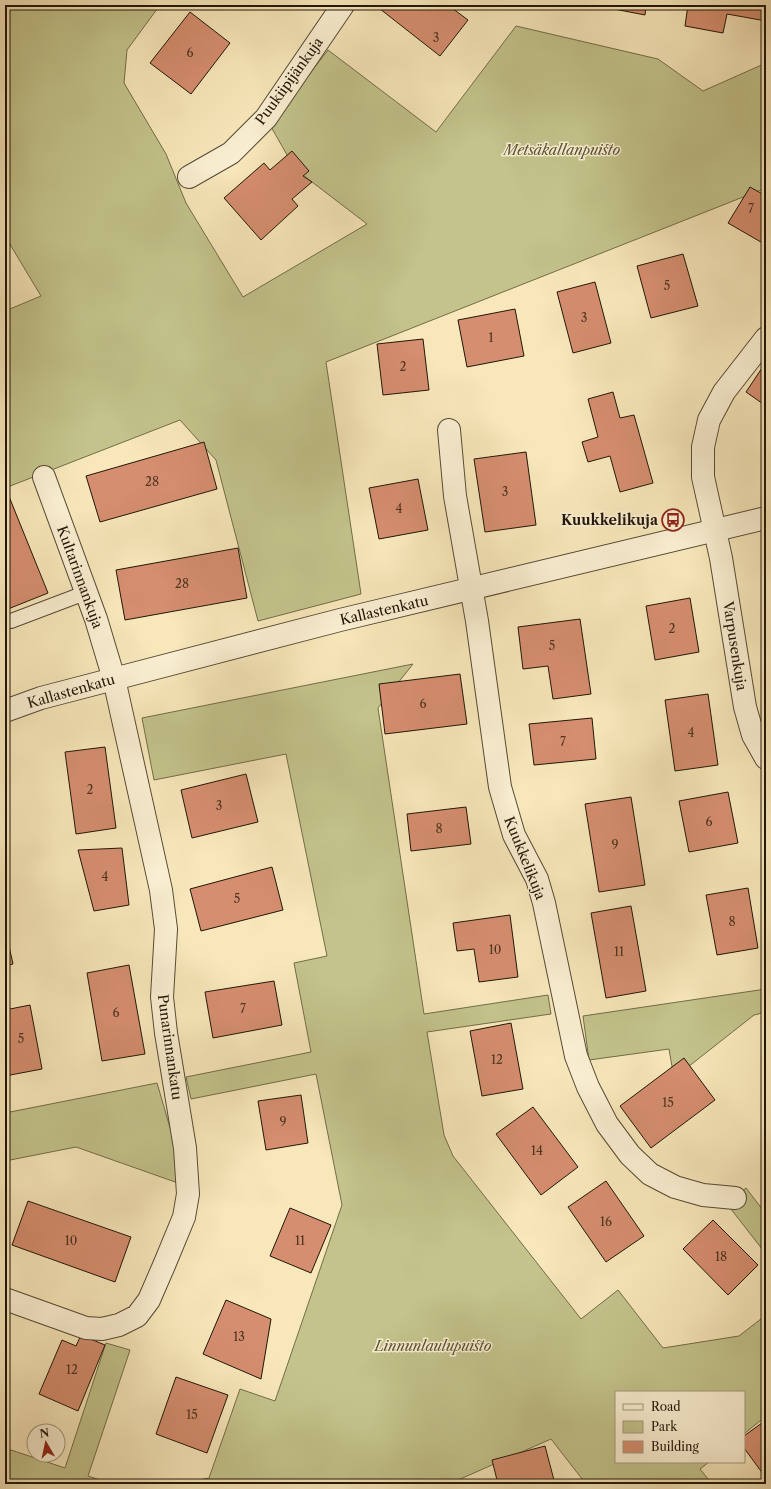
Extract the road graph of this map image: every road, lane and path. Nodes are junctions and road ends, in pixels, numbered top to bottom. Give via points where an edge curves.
1 (343, 5) edge
2 (189, 178) dead end
3 (766, 338) edge
4 (449, 430) dead end
5 (44, 476) dead end
6 (766, 518) edge
7 (714, 530) junction
8 (470, 589) junction
9 (86, 592) junction
10 (11, 621) dead end
11 (114, 679) junction
12 (5, 711) edge
13 (766, 758) edge
14 (735, 1198) dead end
15 (5, 1299) edge

1 - 2 street, Puukiipijänkuja via 266,118 231,153
3 - 7 street, Varpusenkuja via 724,392 708,420 703,447 703,477
4 - 8 street, Kuukkelikuja via 454,496
5 - 9 street, Kultarinnankuja
6 - 7 street, Kallastenkatu
7 - 8 street, Kallastenkatu
7 - 13 street, Varpusenkuja via 721,558 745,707 753,735
8 - 11 street, Kallastenkatu
8 - 14 street, Kuukkelikuja via 477,621 500,787 514,835 537,880 544,903 576,1056 588,1087 607,1124 630,1155 650,1174 675,1187 696,1193
9 - 10 lane
9 - 11 street, Kultarinnankuja
11 - 12 street, Kallastenkatu via 41,698
11 - 15 street, Punarinnankatu via 161,890 166,929 162,997 186,1148 188,1194 184,1217 149,1300 137,1316 119,1325 102,1329 86,1328

